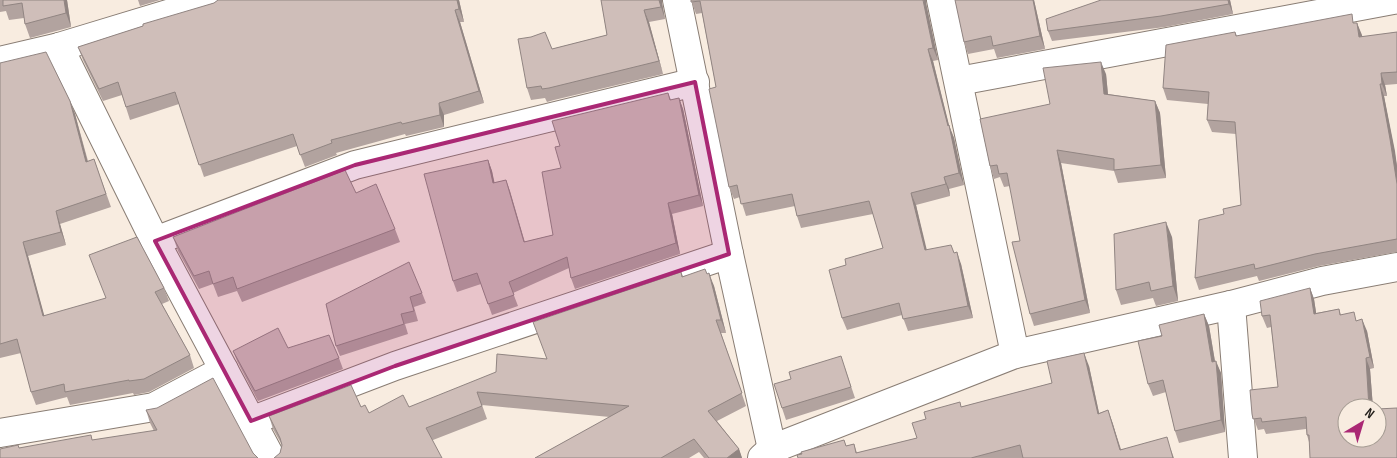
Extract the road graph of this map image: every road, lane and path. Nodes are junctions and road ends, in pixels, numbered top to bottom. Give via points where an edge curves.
1 (214, 0) edge
2 (678, 0) edge
3 (941, 0) edge
4 (1394, 0) edge
5 (1397, 12) edge
6 (59, 47) junction
7 (0, 61) edge
8 (959, 81) junction
9 (695, 82) junction
10 (155, 241) junction
11 (729, 254) junction
12 (1397, 267) edge
13 (1231, 305) junction
14 (1014, 354) junction
15 (224, 370) junction
16 (251, 421) junction
17 (0, 434) edge
18 (769, 455) edge
19 (270, 458) edge
20 (1243, 458) edge

1 - 6 street
2 - 9 street
3 - 8 street
4 - 5 street
4 - 8 street
6 - 7 street
6 - 10 street
8 - 14 street
9 - 10 street via 355,165
9 - 11 street
10 - 15 street
11 - 16 street via 394,366
11 - 18 street
12 - 13 street via 1322,281
13 - 14 street
13 - 20 street
14 - 18 street
15 - 16 street
15 - 17 street via 154,407
16 - 19 street

